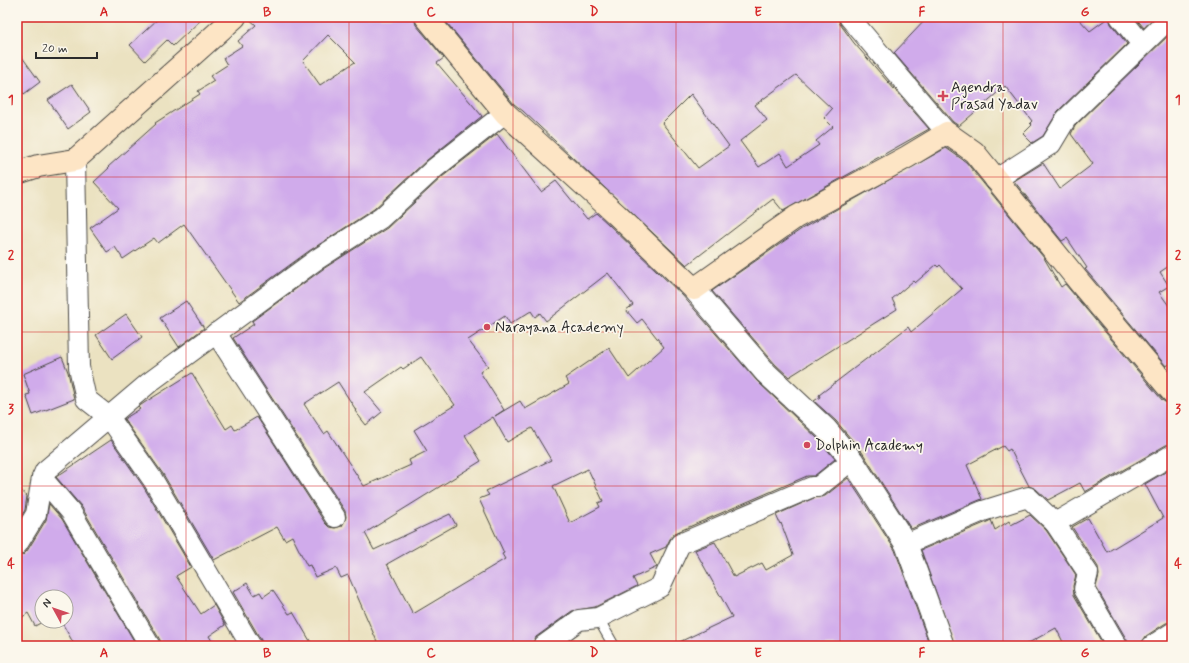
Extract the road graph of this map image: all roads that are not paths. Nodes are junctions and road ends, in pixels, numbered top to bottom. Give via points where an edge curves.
1 (235, 17) edge
2 (426, 17) edge
3 (849, 17) edge
4 (1120, 17) edge
5 (1171, 17) edge
6 (1142, 44) junction
7 (505, 113) junction
8 (947, 133) junction
9 (75, 160) junction
10 (17, 173) edge
11 (995, 180) junction
12 (694, 289) junction
13 (216, 333) junction
14 (1172, 392) edge
15 (109, 417) junction
16 (1172, 455) edge
17 (852, 460) junction
18 (42, 478) junction
19 (335, 517) dead end
20 (1055, 522) junction
21 (17, 544) edge
22 (906, 544) junction
23 (598, 618) junction
24 (1172, 633) edge
25 (150, 646) edge
26 (251, 646) edge
27 (543, 646) edge
28 (614, 646) edge
29 (943, 646) edge
30 (1117, 646) edge
31 (1152, 646) edge

1 - 9 main road
2 - 7 main road
3 - 8 street
4 - 6 street
5 - 6 street
6 - 11 street via 1066,119 1051,144
7 - 12 main road via 618,215
7 - 13 street via 435,168 381,218 316,260
8 - 11 main road via 974,152
8 - 12 main road via 901,161 796,217
9 - 10 main road via 38,166
9 - 15 street via 79,367 86,399
11 - 14 main road
12 - 17 street via 766,373 826,429
13 - 15 street via 150,382
13 - 19 street
15 - 18 street via 45,470
15 - 26 street via 153,480
16 - 20 street
17 - 22 street
17 - 23 street via 818,486 680,544 660,587
18 - 21 street via 36,514
18 - 25 street via 71,512
20 - 22 street via 1028,497 983,511
20 - 30 street via 1088,573 1084,589
22 - 29 street
23 - 27 street via 579,620
23 - 28 lane
24 - 31 street

